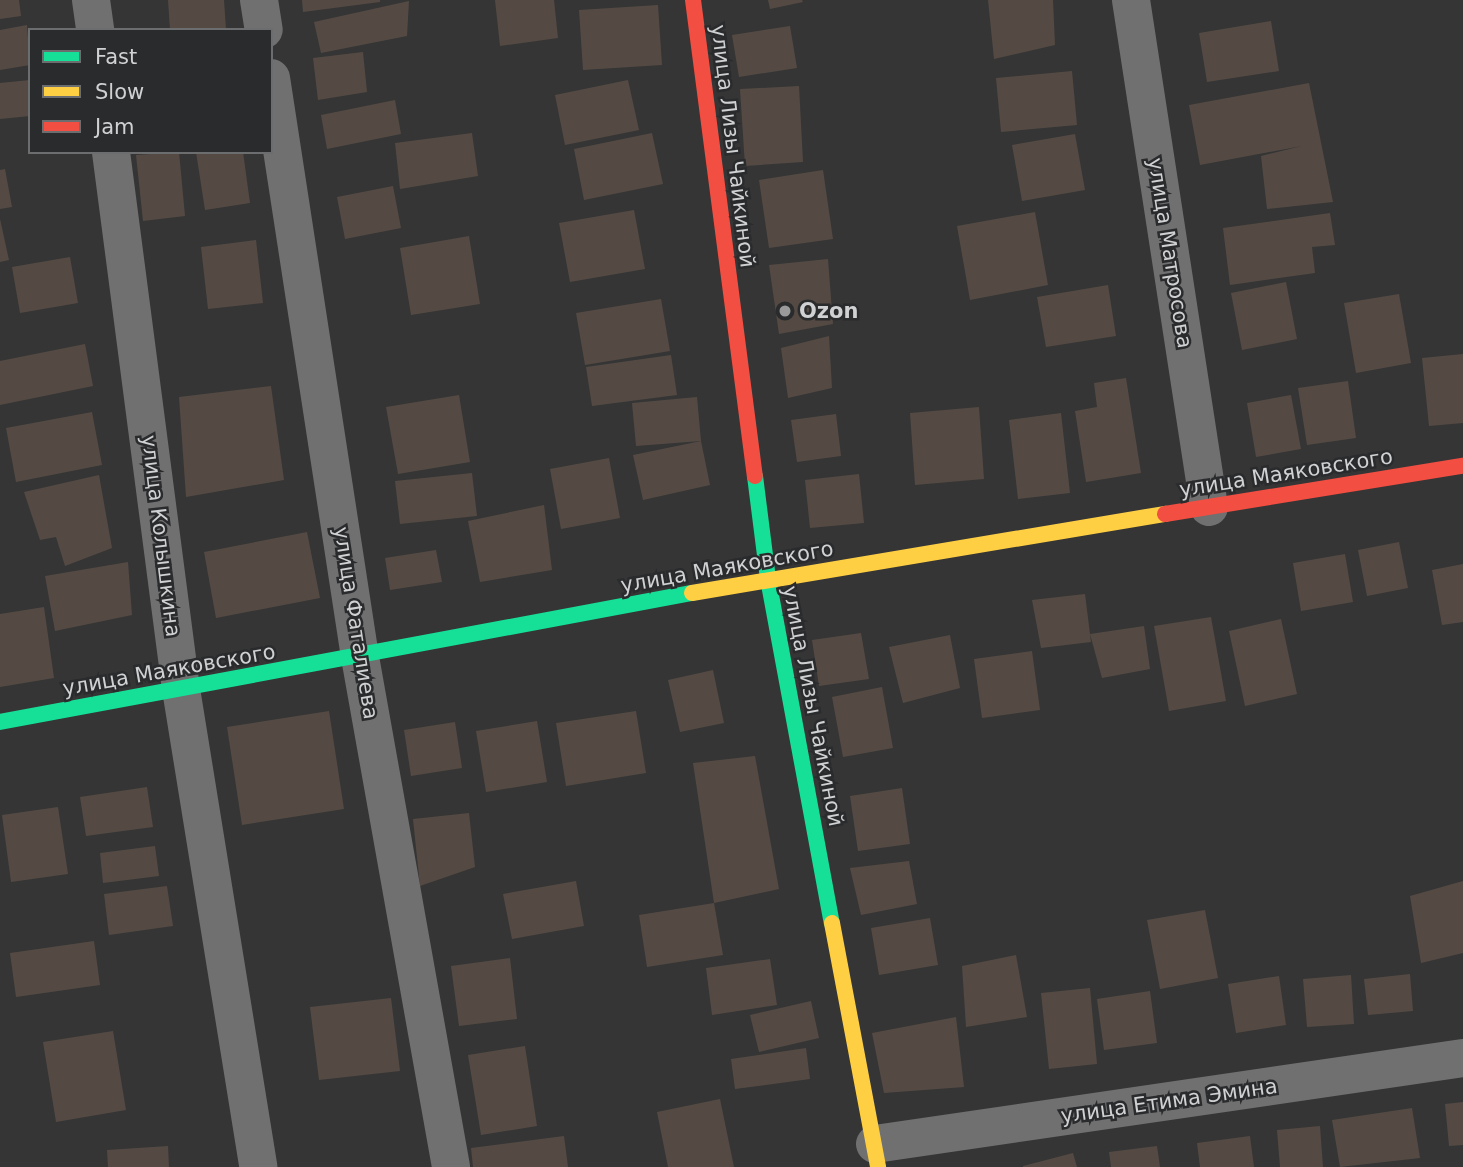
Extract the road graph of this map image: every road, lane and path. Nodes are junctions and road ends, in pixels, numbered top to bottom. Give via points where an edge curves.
1 (91, 0) edge
2 (259, 0) edge
3 (693, 0) edge
4 (1131, 0) edge
5 (95, 28) edge
6 (264, 28) edge
7 (273, 91) edge
8 (111, 154) edge
9 (1463, 466) edge
10 (1209, 507) junction
11 (768, 579) junction
12 (360, 657) junction
13 (181, 689) junction
14 (0, 722) edge
15 (1463, 1058) edge
16 (876, 1156) edge
17 (258, 1167) edge
18 (451, 1167) edge

1 - 5 street
2 - 6 street
3 - 11 street, улица Лизы Чайкиной
4 - 10 street, улица Матросова
7 - 12 street, улица Фаталиева
8 - 13 street, улица Колышкина
9 - 10 street, улица Маяковского
10 - 11 street, улица Маяковского
11 - 12 street, улица Маяковского
11 - 16 street, улица Лизы Чайкиной
12 - 13 street, улица Маяковского
12 - 18 street, улица Фаталиева
13 - 14 street, улица Маяковского
13 - 17 street, улица Колышкина
15 - 16 street, улица Етима Эмина

